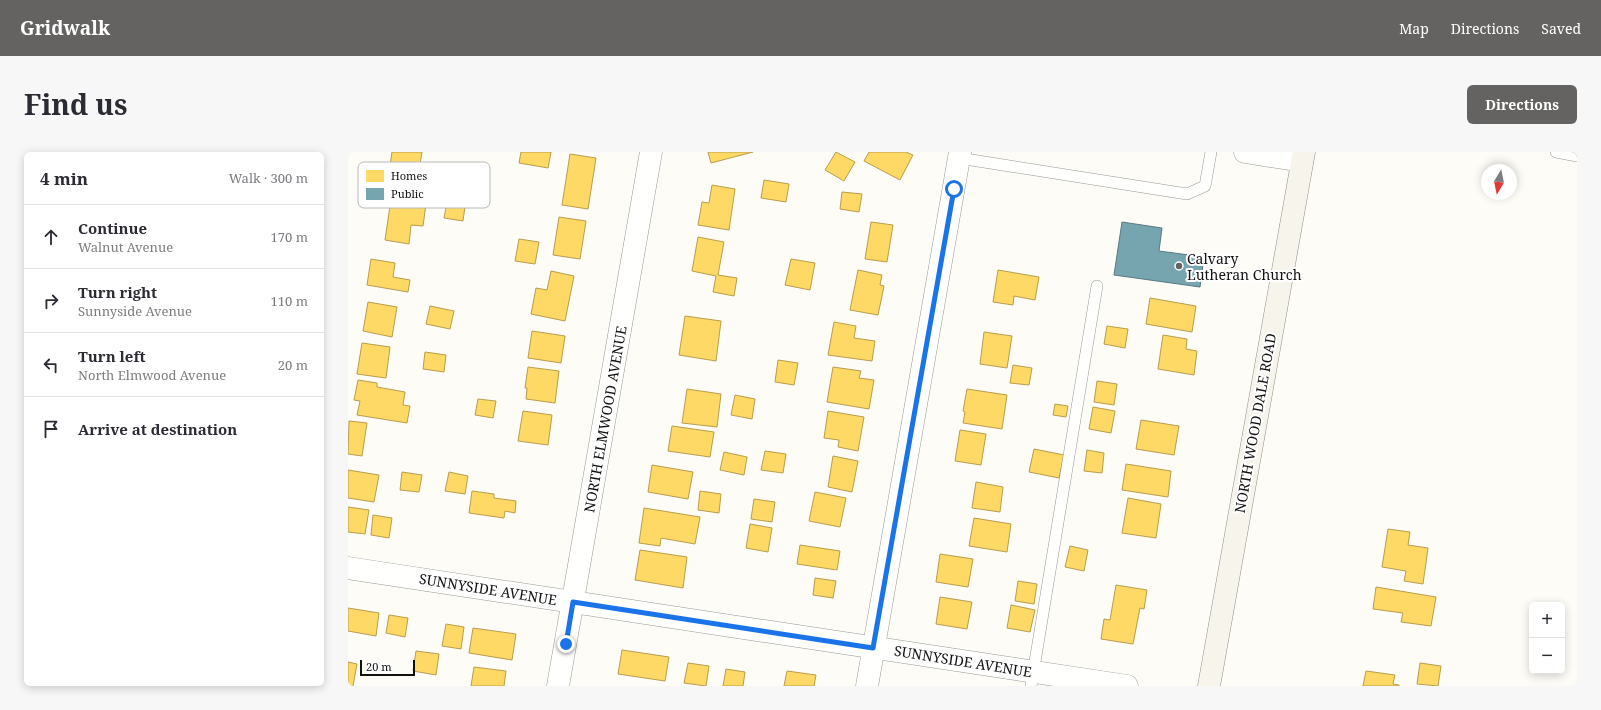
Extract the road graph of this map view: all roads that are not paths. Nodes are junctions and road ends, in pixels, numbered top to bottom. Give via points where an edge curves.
1 (651, 152) edge
2 (1211, 152) edge
3 (1246, 152) edge
4 (1556, 152) edge
5 (960, 155) edge
6 (1303, 156) edge
7 (1577, 156) edge
8 (1097, 286) dead end
9 (348, 568) edge
10 (573, 602) junction
11 (873, 648) junction
12 (1032, 679) edge
13 (558, 686) edge
14 (867, 686) edge
15 (1127, 686) edge
16 (1209, 686) edge

1 - 10 street, NORTH ELMWOOD AVENUE
2 - 5 lane via 1205,186 1187,194
3 - 6 street
4 - 7 lane
5 - 11 street
6 - 16 main road, NORTH WOOD DALE ROAD
8 - 12 lane
9 - 10 street, SUNNYSIDE AVENUE
10 - 11 street, SUNNYSIDE AVENUE
10 - 13 street, NORTH ELMWOOD AVENUE
11 - 12 street, SUNNYSIDE AVENUE
11 - 14 street
12 - 15 street, SUNNYSIDE AVENUE

